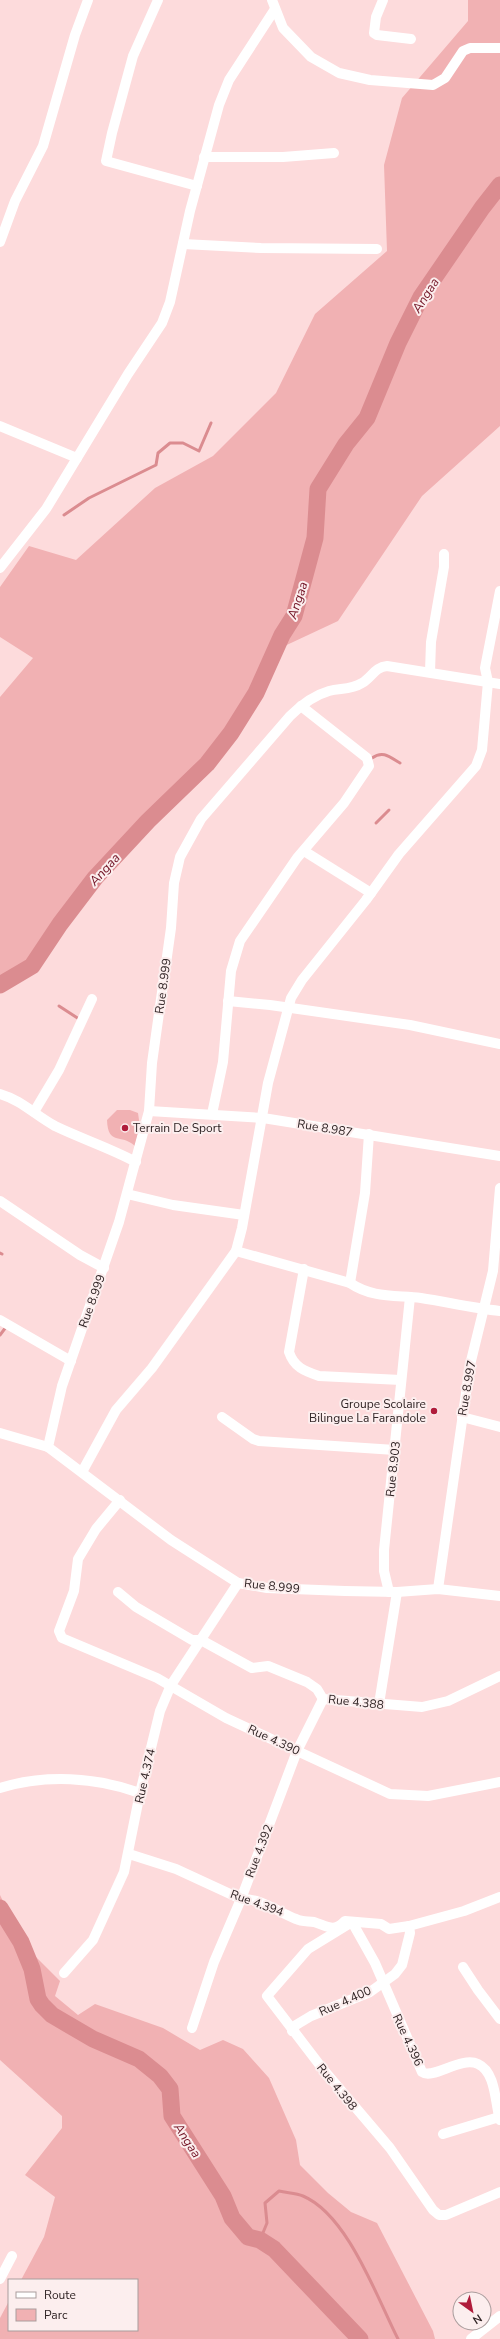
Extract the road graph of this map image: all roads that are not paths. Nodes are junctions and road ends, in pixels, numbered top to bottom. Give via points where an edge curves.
1 (88, 0) edge
2 (158, 0) edge
3 (383, 0) edge
4 (274, 4) edge
5 (411, 39) dead end
6 (500, 48) edge
7 (334, 153) dead end
8 (204, 157) junction
9 (197, 186) junction
10 (0, 242) edge
11 (183, 244) junction
12 (377, 249) dead end
13 (0, 426) edge
14 (77, 458) junction
15 (444, 554) dead end
16 (0, 568) edge
17 (500, 591) edge
18 (430, 672) junction
19 (488, 682) junction
20 (500, 684) edge
21 (301, 706) junction
22 (304, 851) junction
23 (371, 893) junction
24 (92, 999) dead end
25 (228, 1001) junction
26 (287, 1008) junction
27 (500, 1044) edge
28 (0, 1094) edge
29 (149, 1111) junction
30 (34, 1112) junction
31 (212, 1114) junction
32 (263, 1118) junction
33 (369, 1134) junction
34 (500, 1156) edge
35 (136, 1162) junction
36 (500, 1188) edge
37 (127, 1194) junction
38 (0, 1201) edge
39 (244, 1215) junction
40 (236, 1251) junction
41 (104, 1268) junction
42 (304, 1269) junction
43 (350, 1283) junction
44 (410, 1297) junction
45 (484, 1309) junction
46 (500, 1311) edge
47 (0, 1320) edge
48 (71, 1361) junction
49 (401, 1380) junction
50 (222, 1417) dead end
51 (462, 1417) junction
52 (500, 1427) edge
53 (0, 1432) edge
54 (48, 1447) junction
55 (395, 1450) junction
56 (82, 1472) junction
57 (120, 1500) junction
58 (238, 1583) junction
59 (438, 1589) junction
60 (118, 1592) dead end
61 (393, 1592) junction
62 (500, 1596) edge
63 (201, 1640) junction
64 (500, 1676) edge
65 (172, 1685) junction
66 (323, 1698) junction
67 (379, 1704) junction
68 (297, 1751) junction
69 (500, 1782) edge
70 (0, 1788) edge
71 (140, 1793) junction
72 (129, 1854) junction
73 (500, 1897) edge
74 (241, 1899) junction
75 (352, 1922) junction
76 (408, 1926) junction
77 (463, 1967) dead end
78 (64, 1973) dead end
79 (383, 1981) junction
80 (500, 2019) edge
81 (192, 2028) dead end
82 (292, 2030) junction
83 (500, 2118) edge
84 (443, 2134) dead end
85 (500, 2192) edge
86 (12, 2256) dead end
87 (0, 2278) edge
88 (500, 2316) edge
89 (471, 2339) edge

1 - 10 street via 75,35 43,146 16,201
2 - 9 street via 133,56 106,161
3 - 5 street via 376,17 374,33
4 - 6 street via 283,28 311,57 339,73 370,80 433,85 445,78 462,51 470,48
4 - 8 street via 229,80
7 - 8 street via 282,157
8 - 9 street
9 - 11 street
11 - 12 street
11 - 14 street via 170,302 162,323
13 - 14 street
14 - 16 street via 46,509
15 - 18 street via 431,642
17 - 19 street via 485,668
18 - 19 street, Rue 8.999
18 - 21 street, Rue 8.999 via 379,667 369,678 355,687 327,692
19 - 20 street, Rue 8.999
19 - 23 street via 482,750 476,766 399,854
21 - 22 street via 370,762 344,803
21 - 29 street, Rue 8.999 via 280,726 202,819 180,857 174,883 171,928 152,1063
22 - 23 street
22 - 25 street via 240,941 231,971
23 - 26 street via 302,980
24 - 30 street via 59,1070
25 - 26 street
25 - 31 street via 223,1062
26 - 27 street via 410,1025
26 - 32 street via 268,1083
28 - 30 street via 19,1101
29 - 31 street, Rue 8.987
29 - 35 street, Rue 8.999
30 - 35 street via 57,1126
31 - 32 street, Rue 8.987
32 - 33 street, Rue 8.987
32 - 39 street
33 - 34 street, Rue 8.987
33 - 43 street via 365,1193
35 - 37 street, Rue 8.999
36 - 45 street, Rue 8.997 via 493,1271
37 - 39 street via 173,1205
37 - 41 street, Rue 8.999
38 - 41 street via 80,1255
39 - 40 street
40 - 42 street
40 - 56 street via 152,1368 116,1410
41 - 48 street, Rue 8.999
42 - 43 street
42 - 49 street via 289,1352 292,1360 306,1372 319,1376
43 - 44 street via 374,1295
44 - 45 street
44 - 49 street, Rue 8.903
45 - 46 street
45 - 51 street, Rue 8.997 via 470,1365
47 - 48 street
48 - 54 street, Rue 8.999 via 62,1386
49 - 55 street, Rue 8.903
50 - 55 street via 253,1440
51 - 52 street
51 - 59 street, Rue 8.997
53 - 54 street
54 - 56 street, Rue 8.999
55 - 61 street, Rue 8.903 via 383,1557
56 - 57 street, Rue 8.999
57 - 58 street, Rue 8.999 via 172,1540
57 - 65 street, Rue 4.390 via 96,1529 78,1559 76,1583 59,1634 71,1642
58 - 61 street, Rue 8.999 via 267,1588
58 - 63 street, Rue 4.374
59 - 61 street, Rue 8.999
59 - 62 street, Rue 8.999
60 - 63 street, Rue 4.388 via 136,1607 192,1640
61 - 67 street, Rue 8.903
63 - 65 street, Rue 4.374
63 - 66 street, Rue 4.388 via 252,1668 268,1666 307,1682 317,1689
64 - 67 street, Rue 4.388 via 436,1705 406,1707
65 - 68 street, Rue 4.390 via 226,1718
65 - 71 street, Rue 4.374 via 160,1711
66 - 67 street, Rue 4.388
66 - 68 street, Rue 4.392
68 - 69 street, Rue 4.390 via 390,1794 428,1796
68 - 74 street, Rue 4.392
70 - 71 street via 50,1780 94,1781
71 - 72 street, Rue 4.374
72 - 74 street, Rue 4.394 via 176,1869
72 - 78 street, Rue 4.374 via 120,1884 99,1930
73 - 76 street, Rue 4.394 via 464,1911
74 - 75 street, Rue 4.394 via 250,1899 297,1920 317,1923 329,1929 340,1927 345,1921
74 - 81 street, Rue 4.392 via 214,1962
75 - 76 street, Rue 4.394 via 381,1924 389,1928
75 - 79 street, Rue 4.396
75 - 82 street, Rue 4.398 via 308,1949 267,1996
76 - 79 street, Rue 4.400 via 410,1933 402,1965 396,1974
77 - 80 street
79 - 82 street, Rue 4.400 via 364,1995 311,2016
79 - 83 street, Rue 4.396 via 422,2072 430,2074 463,2062 478,2064 485,2069 491,2079
82 - 85 street, Rue 4.398 via 390,2148 433,2210 440,2216
83 - 84 street
86 - 87 street
88 - 89 street

